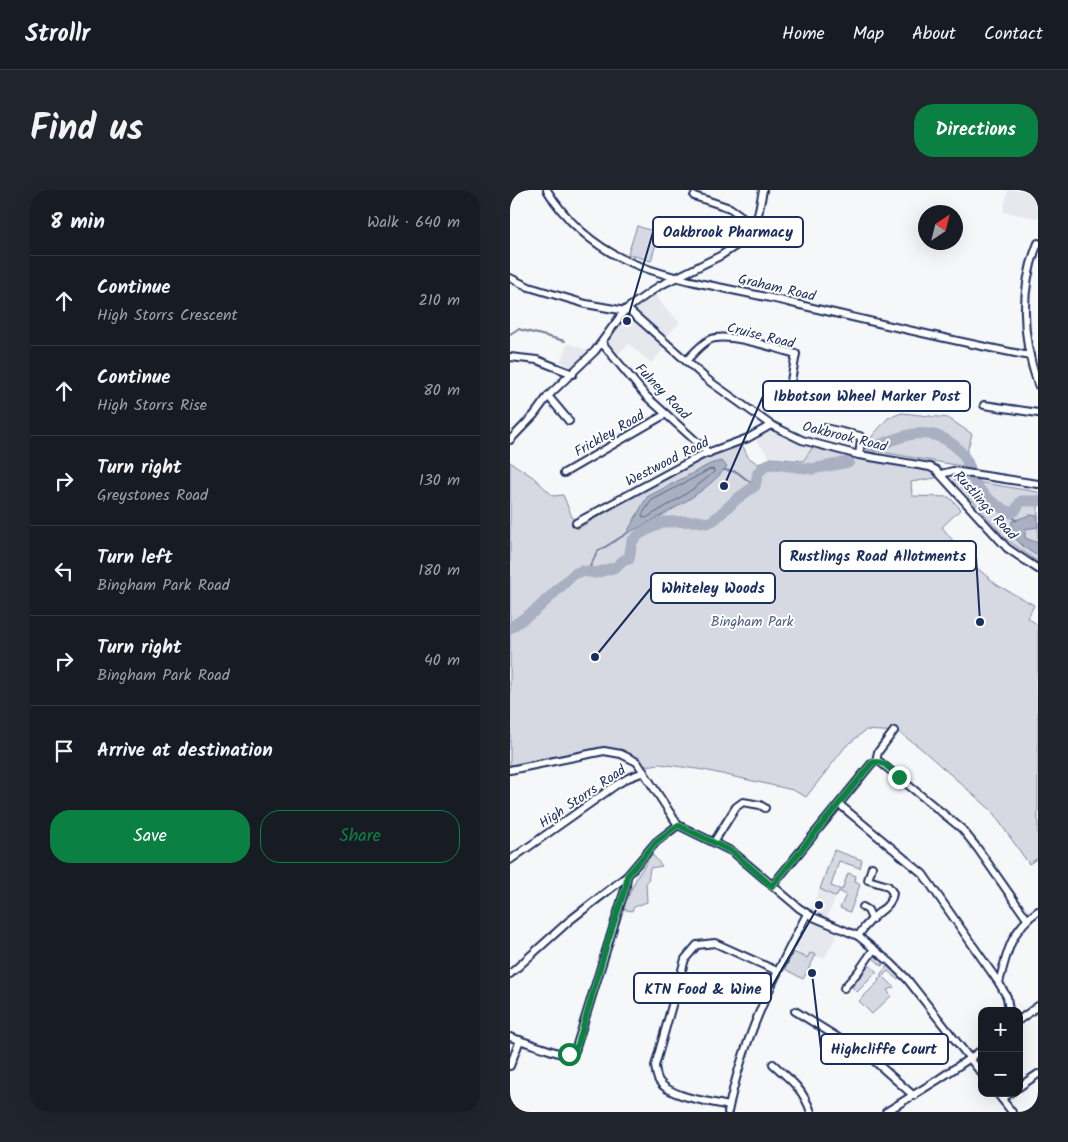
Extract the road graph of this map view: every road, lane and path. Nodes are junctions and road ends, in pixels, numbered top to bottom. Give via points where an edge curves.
1 (547, 190) edge
2 (763, 190) edge
3 (694, 196) dead end
4 (754, 225) junction
5 (1038, 243) edge
6 (677, 277) junction
7 (510, 278) edge
8 (624, 310) junction
9 (602, 343) junction
10 (1030, 356) junction
11 (510, 357) edge
12 (686, 361) junction
13 (573, 374) junction
14 (1038, 385) edge
15 (548, 396) junction
16 (788, 397) dead end
17 (984, 406) dead end
18 (663, 412) junction
19 (1038, 414) edge
20 (569, 421) dead end
21 (771, 425) junction
22 (825, 428) dead end
23 (510, 440) edge
24 (709, 454) junction
25 (859, 455) junction
26 (564, 473) dead end
27 (941, 474) junction
28 (1038, 484) edge
29 (576, 523) dead end
30 (1038, 569) edge
31 (894, 732) dead end
32 (876, 761) junction
33 (510, 770) edge
34 (644, 772) junction
35 (839, 804) junction
36 (765, 808) dead end
37 (678, 825) junction
38 (714, 842) junction
39 (510, 860) edge
40 (872, 867) dead end
41 (627, 876) junction
42 (772, 886) junction
43 (863, 907) dead end
44 (1038, 911) edge
45 (807, 914) junction
46 (872, 919) junction
47 (1027, 919) junction
48 (858, 936) junction
49 (874, 949) junction
50 (777, 970) junction
51 (510, 974) edge
52 (999, 983) junction
53 (844, 988) dead end
54 (1038, 1006) edge
55 (1008, 1007) edge
56 (795, 1011) dead end
57 (1023, 1017) edge
58 (510, 1037) edge
59 (520, 1040) junction
60 (979, 1052) edge
61 (970, 1059) junction
62 (773, 1064) dead end
63 (510, 1066) edge
64 (978, 1069) edge
65 (1038, 1074) edge
66 (1023, 1084) edge
67 (914, 1096) junction
68 (1001, 1097) edge
69 (728, 1109) edge
70 (811, 1112) edge
71 (886, 1112) edge
72 (1010, 1112) edge

1 - 6 street, Graham Road via 572,222 609,252 644,268
2 - 4 street
3 - 4 street via 730,208
4 - 6 street via 737,245
5 - 10 street via 1024,301
6 - 8 street
6 - 10 street, Graham Road
7 - 8 street via 586,304
8 - 9 street
8 - 12 street, Oakbrook Road via 635,315
9 - 13 street
9 - 18 street, Fulney Road
10 - 14 street
11 - 13 street via 537,360
12 - 16 street, Cruise Road via 702,344 720,337 796,354
12 - 21 street, Oakbrook Road
13 - 15 street
15 - 20 street
15 - 23 street
17 - 19 street
18 - 24 street, Fulney Road
18 - 26 street, Frickley Road
21 - 24 street, Westwood Road
21 - 25 street, Oakbrook Road via 802,440
22 - 25 street via 860,436
24 - 29 street, Westwood Road
25 - 27 street, Oakbrook Road via 930,467
27 - 28 street, Oakbrook Road via 953,471
27 - 30 street, Rustlings Road via 1006,548
31 - 32 street via 878,752
32 - 35 street
32 - 47 street via 962,829
33 - 34 street via 614,751 631,758
34 - 37 street
34 - 39 street, High Storrs Road via 628,778
35 - 42 street
35 - 52 street via 923,874
36 - 38 street via 742,802
37 - 38 street
37 - 41 street via 656,842
38 - 42 street via 733,852
40 - 46 street via 868,880 888,886 893,892 886,908
41 - 51 street via 569,921
41 - 59 street via 574,1051 564,1055
42 - 45 street
43 - 46 street
44 - 47 street
45 - 48 street
45 - 50 street
46 - 48 street
47 - 52 street via 1012,939
48 - 49 street
49 - 53 street
49 - 61 street via 908,979
50 - 69 street via 752,1031
50 - 69 street via 715,943 697,945 685,959 655,1066 656,1074 660,1082 674,1093
52 - 55 street
54 - 57 street
56 - 67 street via 870,1058
58 - 59 street
59 - 63 street
60 - 61 street
61 - 64 street
61 - 67 street
62 - 70 street via 798,1087
65 - 66 street
67 - 71 street
68 - 72 street

